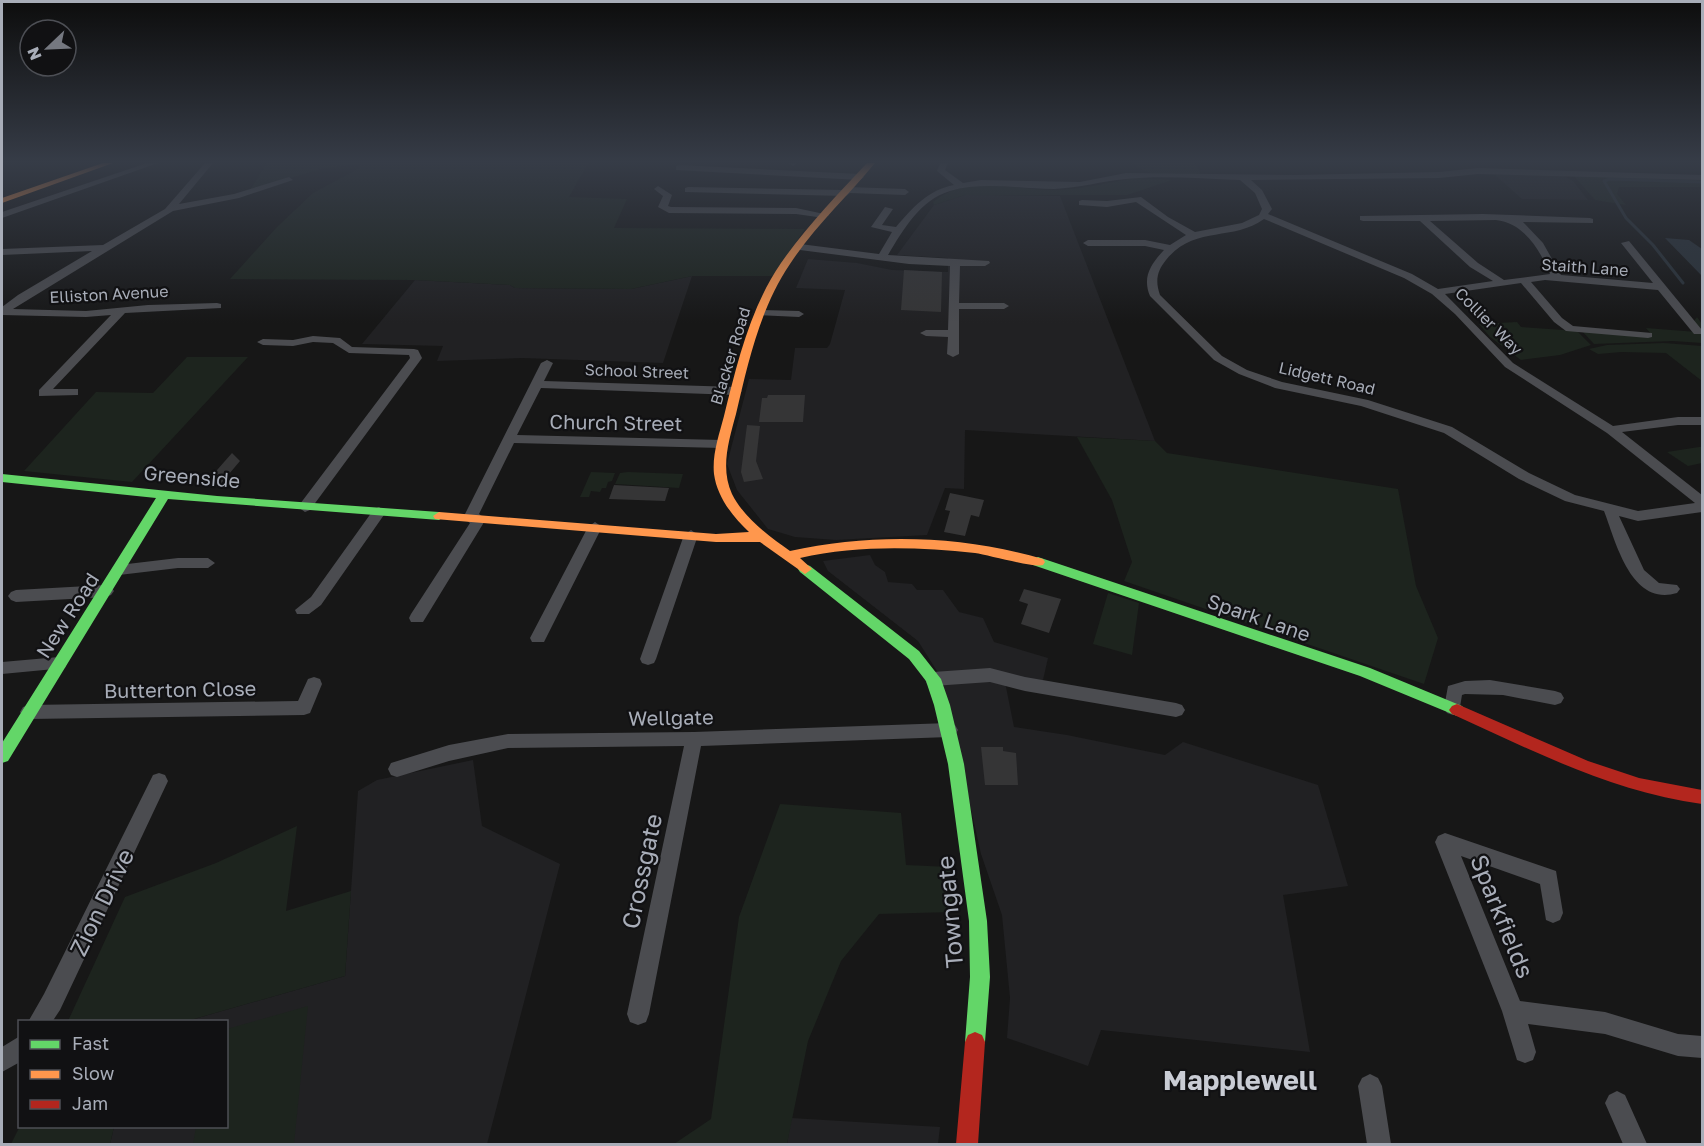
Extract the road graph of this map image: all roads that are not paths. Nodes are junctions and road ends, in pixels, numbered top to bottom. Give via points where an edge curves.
1 (158, 216) edge
2 (823, 216) edge
3 (883, 216) edge
4 (910, 216) edge
5 (1162, 216) edge
6 (1264, 216) edge
7 (1265, 216) edge
8 (1363, 218) dead end
9 (1422, 218) junction
10 (1511, 219) junction
11 (1590, 221) dead end
12 (898, 230) junction
13 (1116, 233) dead end
14 (1192, 235) junction
15 (1088, 243) dead end
16 (1120, 243) junction
17 (1626, 243) dead end
18 (800, 247) junction
19 (106, 248) junction
20 (1171, 249) junction
21 (2, 252) edge
22 (882, 258) junction
23 (955, 263) junction
24 (985, 263) dead end
25 (1557, 278) junction
26 (1522, 279) junction
27 (1501, 282) junction
28 (1662, 287) junction
29 (1436, 292) junction
30 (217, 306) dead end
31 (955, 306) junction
32 (1004, 306) dead end
33 (122, 311) junction
34 (2, 312) edge
35 (760, 313) junction
36 (799, 314) dead end
37 (1698, 332) dead end
38 (926, 333) dead end
39 (954, 334) junction
40 (1648, 335) dead end
41 (263, 342) dead end
42 (953, 354) dead end
43 (547, 363) dead end
44 (537, 384) junction
45 (736, 391) junction
46 (74, 392) dead end
47 (1702, 421) edge
48 (1611, 430) junction
49 (510, 439) junction
50 (722, 444) junction
51 (2, 478) edge
52 (164, 495) junction
53 (1702, 502) edge
54 (305, 507) junction
55 (1702, 507) edge
56 (1610, 510) junction
57 (379, 512) junction
58 (740, 515) junction
59 (475, 518) junction
60 (595, 526) junction
61 (694, 535) junction
62 (765, 538) junction
63 (789, 556) junction
64 (208, 563) dead end
65 (119, 570) junction
66 (1672, 588) dead end
67 (106, 591) junction
68 (16, 596) dead end
69 (303, 610) dead end
70 (417, 618) dead end
71 (538, 638) dead end
72 (648, 659) dead end
73 (59, 663) junction
74 (2, 668) edge
75 (933, 679) junction
76 (314, 684) dead end
77 (1555, 698) dead end
78 (1453, 708) junction
79 (1176, 710) dead end
80 (29, 712) junction
81 (949, 730) junction
82 (694, 739) junction
83 (2, 756) edge
84 (396, 769) dead end
85 (159, 781) dead end
86 (1702, 797) edge
87 (1553, 913) dead end
88 (1513, 1011) junction
89 (638, 1014) dead end
90 (40, 1020) edge
91 (1702, 1047) edge
92 (18, 1049) edge
93 (1525, 1052) dead end
94 (2, 1061) edge
95 (1370, 1086) dead end
96 (1617, 1103) dead end
97 (966, 1144) edge
98 (1379, 1144) edge
99 (1635, 1144) edge

1 - 19 street
2 - 18 main road, Blacker Road
3 - 12 street via 876,227
4 - 12 street
5 - 14 street
6 - 14 street, Lidgett Road via 1250,225
7 - 29 street, Collier Way via 1408,276
8 - 9 street
9 - 10 street
9 - 27 street via 1474,265
10 - 11 street
10 - 25 street via 1536,240 1551,260
12 - 22 street
13 - 16 street
14 - 20 street, Lidgett Road
15 - 16 street
16 - 20 street
17 - 28 street, Staith Lane
18 - 22 street
18 - 35 main road, Blacker Road via 772,286
19 - 21 street
19 - 34 street
20 - 56 street, Lidgett Road via 1152,271 1149,283 1155,296 1218,358 1279,385 1364,403 1448,430 1524,476 1570,498
22 - 23 street
23 - 24 street
23 - 31 street
25 - 26 street, Staith Lane
25 - 28 street, Staith Lane
26 - 27 street, Staith Lane
26 - 40 street via 1570,329
27 - 29 street, Staith Lane
28 - 37 street, Staith Lane
29 - 48 street, Collier Way via 1509,365
30 - 33 street, Elliston Avenue
31 - 32 street
31 - 39 street
33 - 34 street, Elliston Avenue
33 - 46 street via 43,393
35 - 36 street
35 - 45 main road, Blacker Road
38 - 39 street
39 - 42 street
41 - 54 street via 336,340 349,350 414,352 416,358
43 - 44 street
44 - 45 street, School Street
44 - 49 street
45 - 50 main road, Blacker Road
47 - 48 street
48 - 53 street, Collier Way
49 - 50 street, Church Street
49 - 59 street
50 - 58 main road, Blacker Road via 720,479
51 - 52 main road, Greenside
52 - 54 main road, Greenside
52 - 65 main road, New Road
54 - 57 main road, Greenside
55 - 56 street, Lidgett Road via 1638,516
56 - 66 street via 1630,561 1642,578 1655,588
57 - 59 main road, Greenside
57 - 69 street via 316,601
58 - 61 main road
58 - 62 main road, Blacker Road
59 - 60 main road, Greenside
59 - 70 street
60 - 61 main road, Greenside
60 - 71 street
61 - 62 main road, Greenside
61 - 72 street
62 - 63 main road, Towngate
63 - 75 main road, Towngate via 896,639
63 - 78 main road, Spark Lane via 834,547 897,544 972,548 1018,556 1365,672
64 - 65 street
65 - 67 main road, New Road
67 - 68 street
67 - 73 main road, New Road
73 - 74 street
73 - 80 main road, New Road
75 - 79 street via 990,675
75 - 81 main road, Towngate
76 - 80 street, Butterton Close via 304,708
77 - 78 street via 1466,686 1454,691
78 - 86 main road, Spark Lane via 1584,767 1639,785
80 - 83 main road, New Road
81 - 82 street, Wellgate
81 - 97 main road, Towngate via 978,921 980,977
82 - 84 street, Wellgate via 508,741
82 - 89 street, Crossgate
85 - 90 street, Zion Drive
87 - 88 street, Sparkfields via 1549,878 1445,843
88 - 91 street, Sparkfields via 1605,1023 1678,1045
88 - 93 street, Sparkfields
92 - 94 street
95 - 98 street
96 - 99 street

